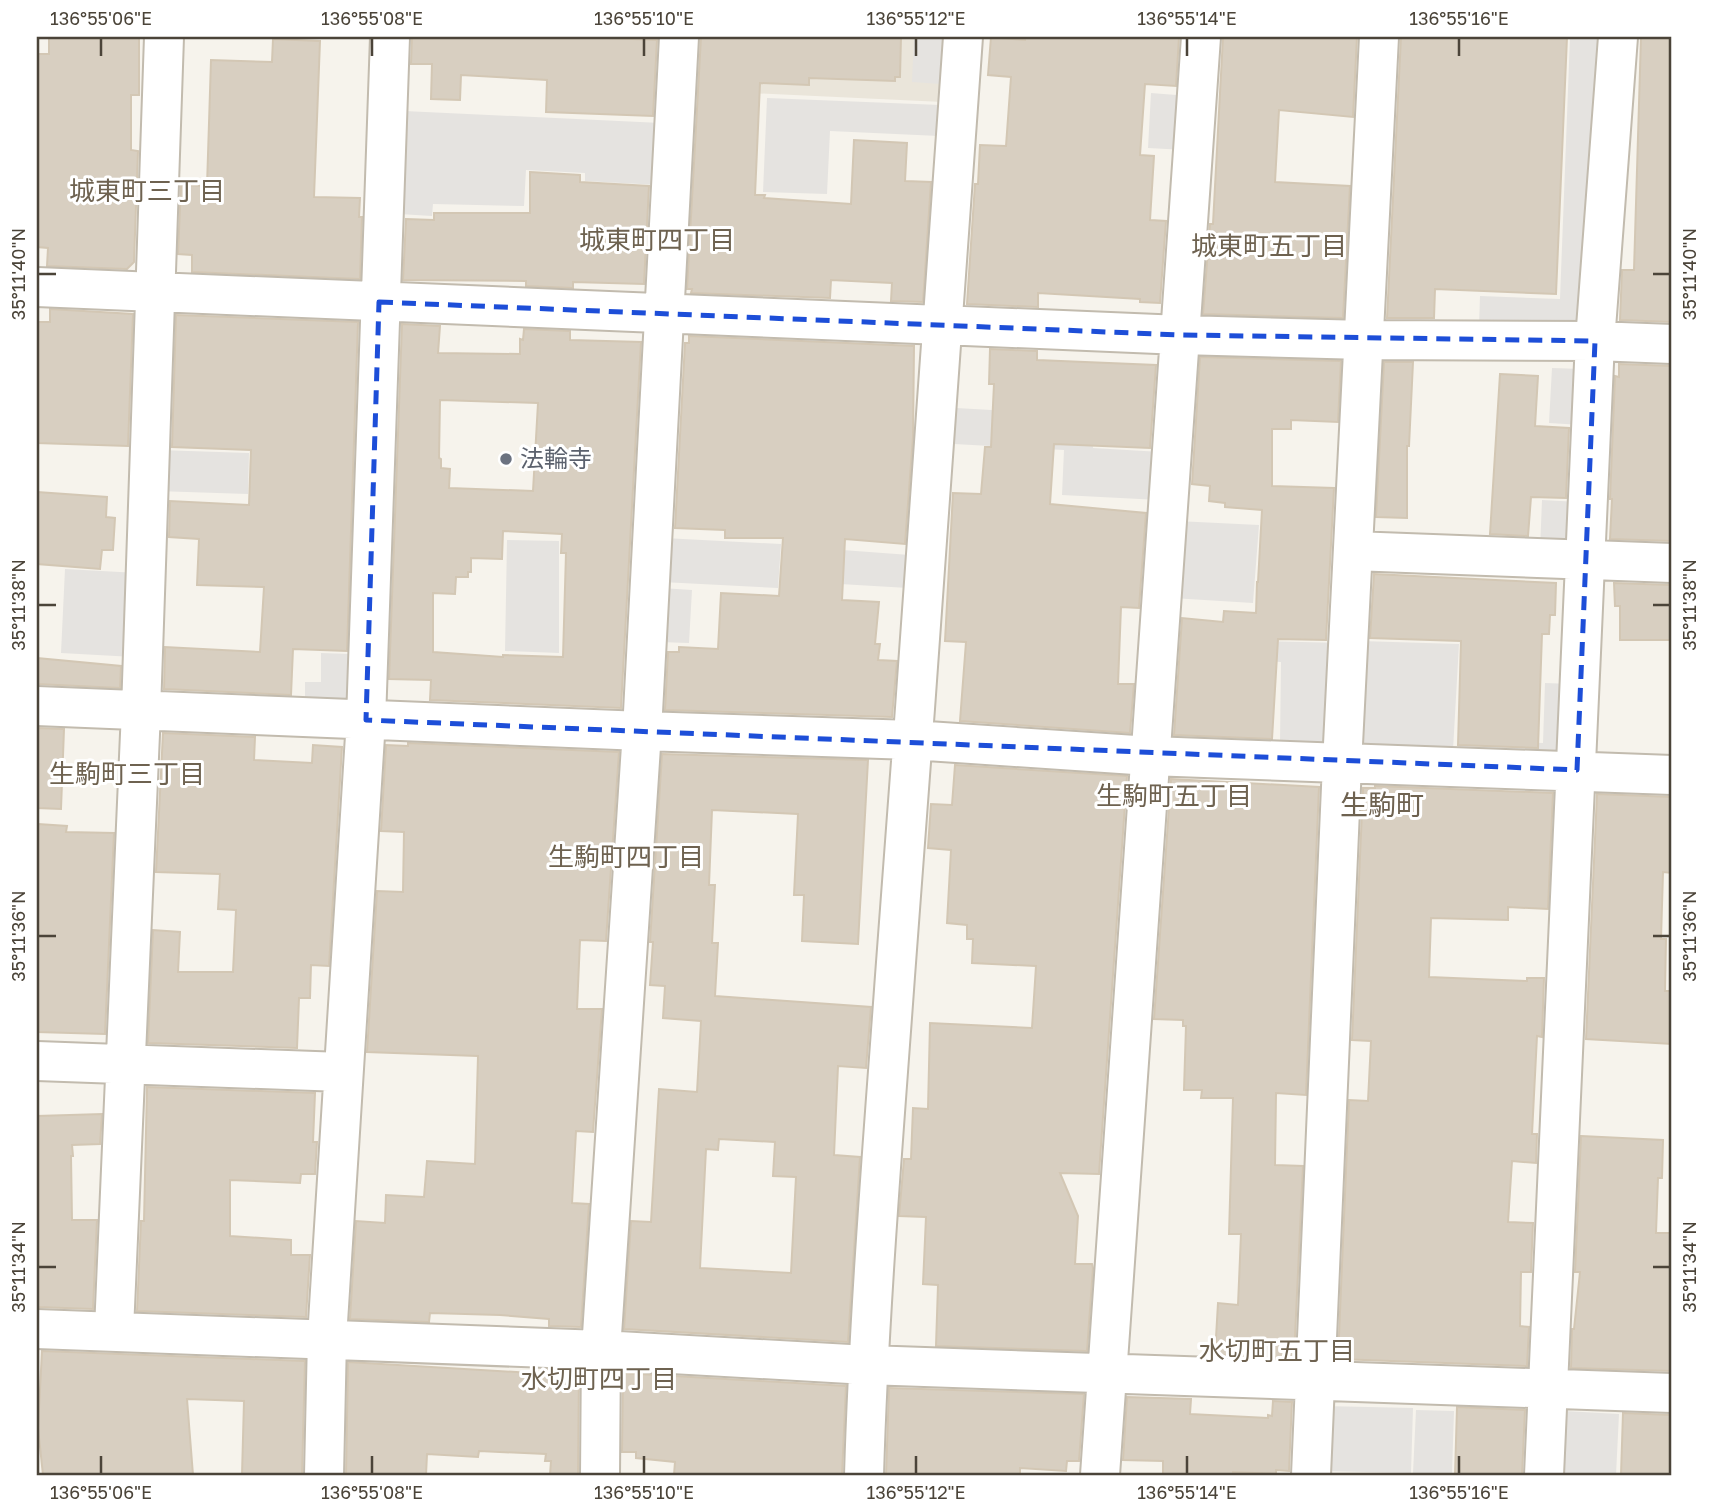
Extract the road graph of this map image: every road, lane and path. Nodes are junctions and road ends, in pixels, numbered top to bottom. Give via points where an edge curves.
1 (164, 37) edge
2 (390, 37) edge
3 (679, 37) edge
4 (963, 37) edge
5 (1202, 37) edge
6 (1379, 37) edge
7 (1618, 37) edge
8 (37, 287) edge
9 (154, 290) junction
10 (379, 302) junction
11 (666, 313) junction
12 (945, 325) junction
13 (1181, 335) junction
14 (1365, 340) junction
15 (1595, 341) junction
16 (1672, 344) edge
17 (1353, 551) junction
18 (1585, 559) junction
19 (1672, 563) edge
20 (37, 706) edge
21 (141, 711) junction
22 (366, 720) junction
23 (642, 732) junction
24 (912, 740) junction
25 (1150, 756) junction
26 (1342, 764) junction
27 (1577, 770) junction
28 (1672, 775) edge
29 (37, 1061) edge
30 (125, 1064) junction
31 (342, 1072) junction
32 (37, 1329) edge
33 (114, 1330) junction
34 (327, 1338) junction
35 (601, 1350) junction
36 (867, 1365) junction
37 (1107, 1372) junction
38 (1316, 1380) junction
39 (1548, 1387) junction
40 (1672, 1393) edge
41 (324, 1475) edge
42 (600, 1475) edge
43 (864, 1475) edge
44 (1100, 1475) edge
45 (1311, 1475) edge
46 (1544, 1475) edge

1 - 9 street
2 - 10 street
3 - 11 street
4 - 12 street
5 - 13 street
6 - 14 street
7 - 15 street
8 - 9 street
9 - 10 street
9 - 21 street
10 - 11 street
10 - 22 street
11 - 12 street
11 - 23 street
12 - 13 street
12 - 24 street
13 - 14 street
13 - 25 street
14 - 15 street
14 - 17 street
15 - 16 street
15 - 18 street
17 - 18 street
17 - 26 street
18 - 19 street
18 - 27 street
20 - 21 street
21 - 22 street
21 - 30 street
22 - 23 street
22 - 31 street
23 - 24 street
23 - 35 street
24 - 25 street
24 - 36 street
25 - 26 street
25 - 37 street
26 - 27 street
26 - 38 street
27 - 28 street
27 - 39 street
29 - 30 street
30 - 31 street
30 - 33 street
31 - 34 street
32 - 33 street
33 - 34 street
34 - 35 street
34 - 41 street
35 - 36 street
35 - 42 street
36 - 37 street
36 - 43 street
37 - 38 street
37 - 44 street
38 - 39 street
38 - 45 street
39 - 40 street
39 - 46 street

